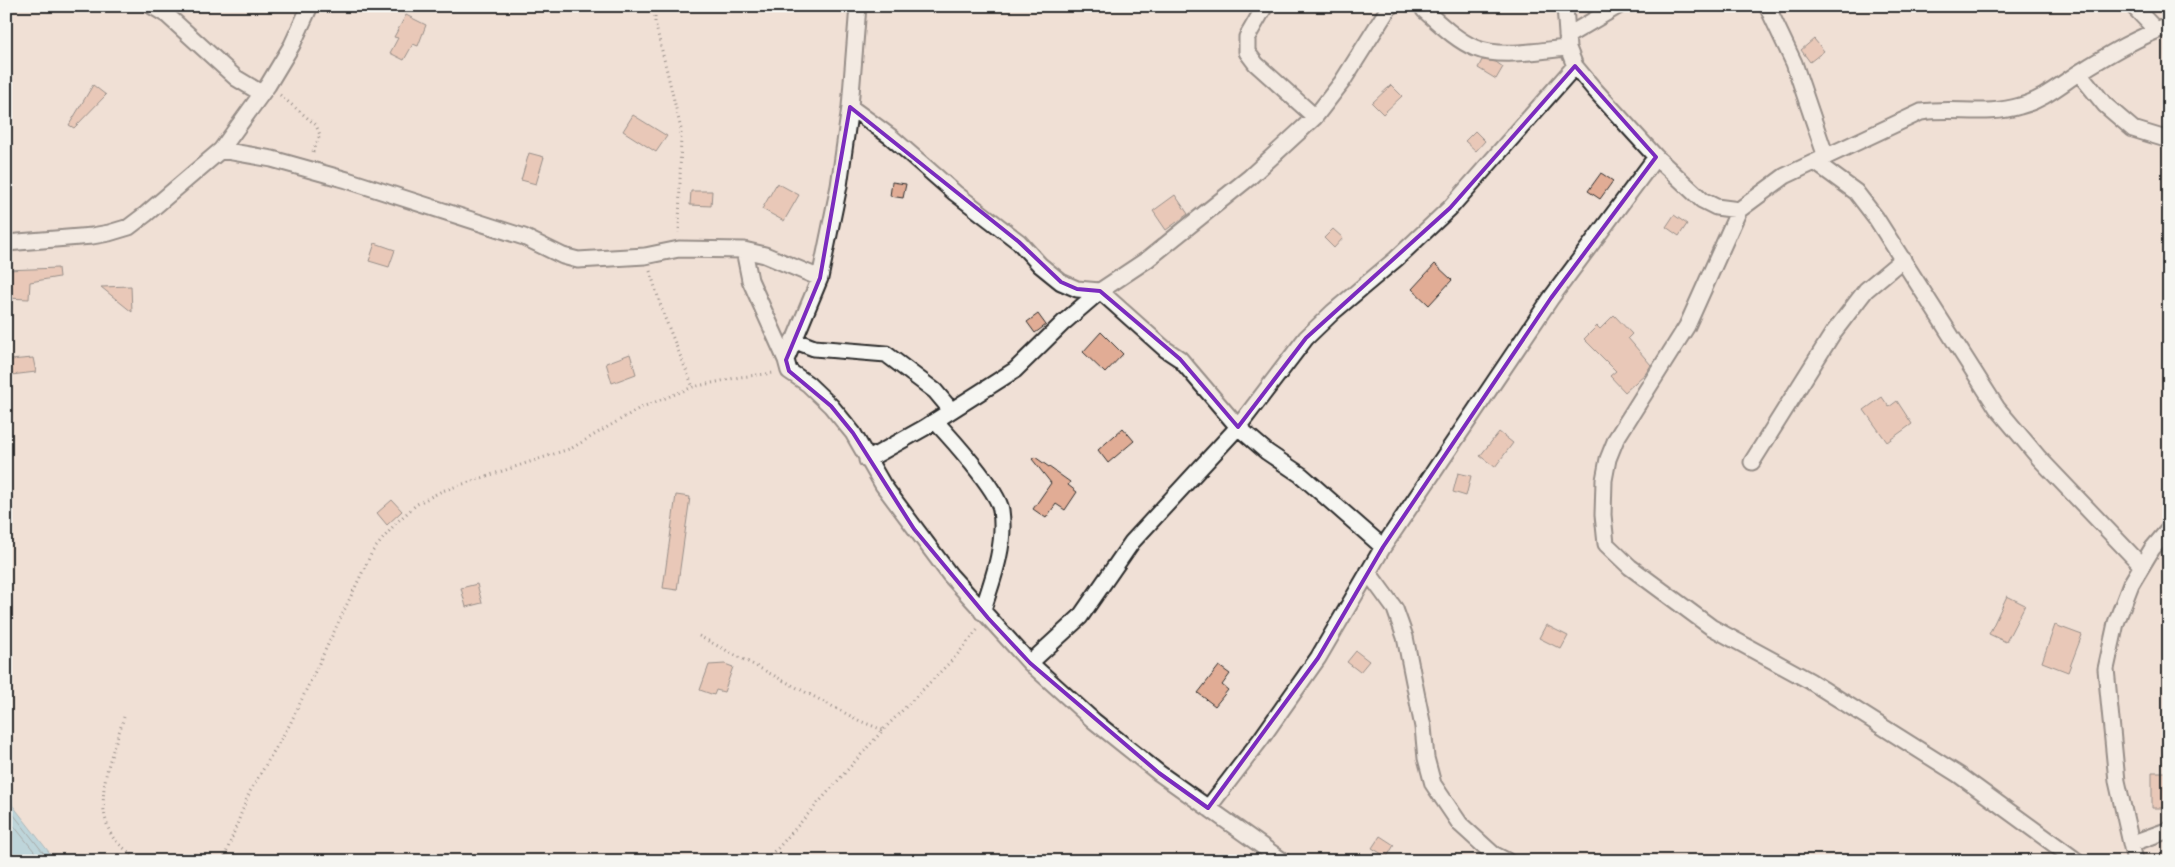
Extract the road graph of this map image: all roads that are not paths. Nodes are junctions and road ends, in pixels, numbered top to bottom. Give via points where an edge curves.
1 (152, 6) edge
2 (310, 6) edge
3 (858, 6) edge
4 (1265, 6) edge
5 (1390, 6) edge
6 (1423, 6) edge
7 (1565, 6) edge
8 (1618, 6) edge
9 (1766, 6) edge
10 (2133, 6) edge
11 (2163, 28) edge
12 (1567, 42) junction
13 (1575, 66) junction
14 (2079, 73) junction
15 (264, 89) junction
16 (850, 107) junction
17 (1315, 117) junction
18 (2169, 140) edge
19 (221, 150) junction
20 (1656, 158) junction
21 (1820, 160) junction
22 (1739, 210) junction
23 (6, 243) edge
24 (744, 250) junction
25 (1903, 259) junction
26 (820, 278) junction
27 (1100, 291) junction
28 (793, 340) junction
29 (788, 365) junction
30 (951, 410) junction
31 (935, 421) junction
32 (1238, 427) junction
33 (867, 460) junction
34 (1752, 462) dead end
35 (2169, 529) edge
36 (1383, 546) junction
37 (2142, 566) junction
38 (1368, 572) junction
39 (985, 615) junction
40 (1030, 663) junction
41 (1208, 808) junction
42 (2169, 830) edge
43 (2133, 843) junction
44 (1487, 857) edge
45 (1283, 861) edge
46 (1507, 861) edge
47 (2077, 861) edge
48 (2135, 861) edge

1 - 15 street via 236,78
2 - 15 street via 292,45
3 - 16 street
4 - 17 street via 1247,37 1247,52
5 - 17 street via 1342,82
6 - 12 street via 1448,30 1472,47 1487,52
7 - 12 street
8 - 12 street
9 - 21 street via 1794,63
10 - 11 street
11 - 14 street
12 - 13 street
13 - 20 street
13 - 32 street via 1450,208 1306,338
14 - 18 street via 2105,105 2133,129
14 - 21 street via 2038,100 2019,107 1920,112
15 - 19 street
16 - 26 street via 839,186
16 - 27 street via 1019,242 1040,265 1062,282 1077,289
17 - 27 street via 1250,177 1148,259
19 - 23 street via 129,226 92,236
19 - 24 street via 306,169 524,237 578,260 645,256 679,249
20 - 22 street via 1702,200 1716,207
20 - 36 street via 1551,298
21 - 22 street via 1785,176
21 - 25 street via 1856,192
22 - 47 street via 1687,326 1616,439 1608,459 1603,515 1606,544 1630,567 1711,627 1810,681 1959,775
24 - 26 street via 765,255
24 - 29 street via 750,280
25 - 34 street via 1866,290 1833,333
25 - 37 street via 1997,408 2039,458
26 - 28 street
27 - 30 street via 1015,370
27 - 32 street via 1180,359
28 - 29 street
28 - 30 street via 814,348 886,354 935,391
29 - 33 street via 831,406 853,433
30 - 31 street
31 - 33 street
31 - 39 street via 982,476 1001,508 1002,537
32 - 36 street via 1301,475
32 - 40 street via 1132,542 1080,616
33 - 39 street via 914,529
35 - 37 street
36 - 38 street
37 - 43 street via 2131,584 2116,623 2106,669 2117,781
38 - 41 street via 1318,658
38 - 44 street via 1395,609 1405,637 1433,784
39 - 40 street
40 - 41 street via 1094,721
41 - 45 street
42 - 43 street
43 - 48 street
44 - 46 street

